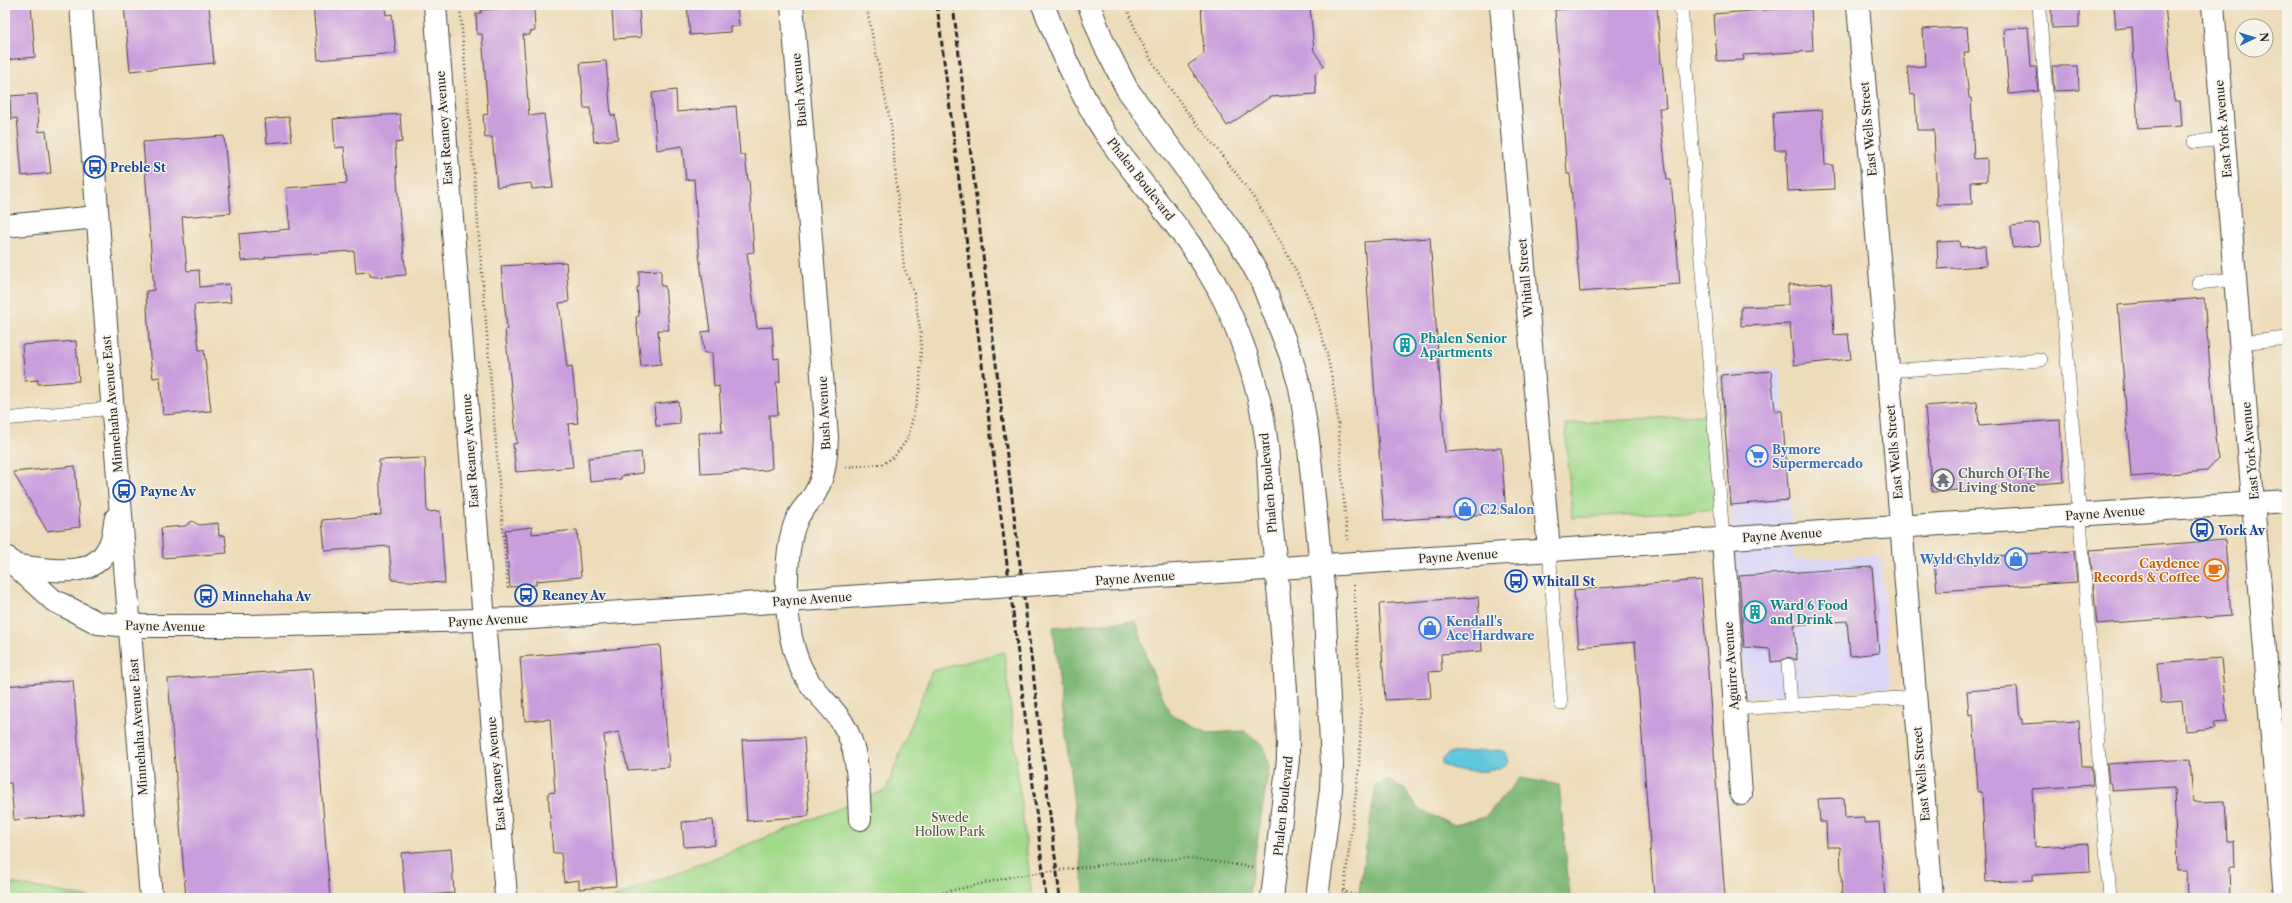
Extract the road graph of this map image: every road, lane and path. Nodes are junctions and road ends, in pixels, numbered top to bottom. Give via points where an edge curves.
1 (80, 5) edge
2 (435, 5) edge
3 (460, 5) edge
4 (792, 5) edge
5 (866, 5) edge
6 (1043, 5) edge
7 (1089, 5) edge
8 (1501, 5) edge
9 (1681, 5) edge
10 (1858, 5) edge
11 (2039, 5) edge
12 (2213, 5) edge
13 (2224, 139) junction
14 (2194, 142) dead end
15 (97, 217) junction
16 (5, 226) edge
17 (2235, 279) junction
18 (2198, 283) dead end
19 (2287, 338) edge
20 (2240, 343) junction
21 (2041, 360) dead end
22 (1887, 371) junction
23 (112, 408) junction
24 (5, 419) edge
25 (824, 467) junction
26 (120, 495) junction
27 (2287, 501) edge
28 (2254, 503) junction
29 (2079, 514) junction
30 (1900, 527) junction
31 (1723, 538) junction
32 (1549, 550) junction
33 (11, 561) edge
34 (1321, 565) junction
35 (1277, 569) junction
36 (508, 591) dead end
37 (787, 601) junction
38 (483, 620) junction
39 (130, 626) junction
40 (1788, 665) dead end
41 (1914, 697) junction
42 (1560, 704) dead end
43 (1791, 705) junction
44 (1735, 709) junction
45 (1359, 768) dead end
46 (1741, 794) dead end
47 (860, 818) dead end
48 (1253, 868) dead end
49 (1326, 894) edge
50 (506, 896) dead end
51 (151, 898) edge
52 (918, 898) edge
53 (1272, 898) edge
54 (1343, 898) edge
55 (1366, 898) edge
56 (1932, 898) edge
57 (2110, 898) edge
58 (2285, 898) edge

1 - 15 street, Minnehaha Avenue East
2 - 38 street, East Reaney Avenue
3 - 36 path
4 - 25 street, Bush Avenue via 827,437
5 - 25 path via 891,125 904,267 914,293 921,335 920,387 908,438 895,456 883,464 866,467
6 - 35 street, Phalen Boulevard via 1064,58 1093,113 1117,150 1180,229 1223,300 1236,328 1258,400 1267,444
7 - 34 street via 1103,42 1127,89 1239,241 1261,280 1276,315 1292,360 1305,411
8 - 32 street, Whitall Street
9 - 31 lane
10 - 22 street, East Wells Street
11 - 29 lane
12 - 13 street, East York Avenue
13 - 14 lane
13 - 17 street, East York Avenue
15 - 16 street
15 - 23 street, Minnehaha Avenue East
17 - 18 lane
17 - 20 street, East York Avenue
19 - 20 lane
20 - 28 street, East York Avenue
21 - 22 lane
22 - 30 street, East Wells Street
23 - 24 lane
23 - 26 street, Minnehaha Avenue East
25 - 37 street, Bush Avenue via 816,490 798,517 792,534
26 - 33 street via 111,542 99,562 80,571
26 - 39 street, Minnehaha Avenue East
27 - 28 street, Payne Avenue
28 - 29 street, Payne Avenue
28 - 58 street, East York Avenue
29 - 30 street, Payne Avenue
29 - 57 lane
30 - 31 street, Payne Avenue
30 - 41 street, East Wells Street
31 - 32 street, Payne Avenue
31 - 44 street, Aguirre Avenue
32 - 34 street, Payne Avenue
32 - 42 lane
33 - 39 street, Payne Avenue via 53,600 71,610 98,624
34 - 35 street, Payne Avenue
34 - 49 street, bridge via 1332,766
35 - 37 street, Payne Avenue, bridge
35 - 53 street, Phalen Boulevard, bridge via 1288,759
37 - 38 street, Payne Avenue
37 - 47 street, Bush Avenue via 791,636 803,671 809,683 844,725 850,742 856,762
38 - 39 street, Payne Avenue via 248,626
38 - 50 street, East Reaney Avenue
39 - 51 street, Minnehaha Avenue East
40 - 43 lane
41 - 43 lane
41 - 56 street, East Wells Street
43 - 44 lane
44 - 46 street, Aguirre Avenue
45 - 54 path, bridge
48 - 52 path via 1189,858 1109,864 1015,876
49 - 55 path

